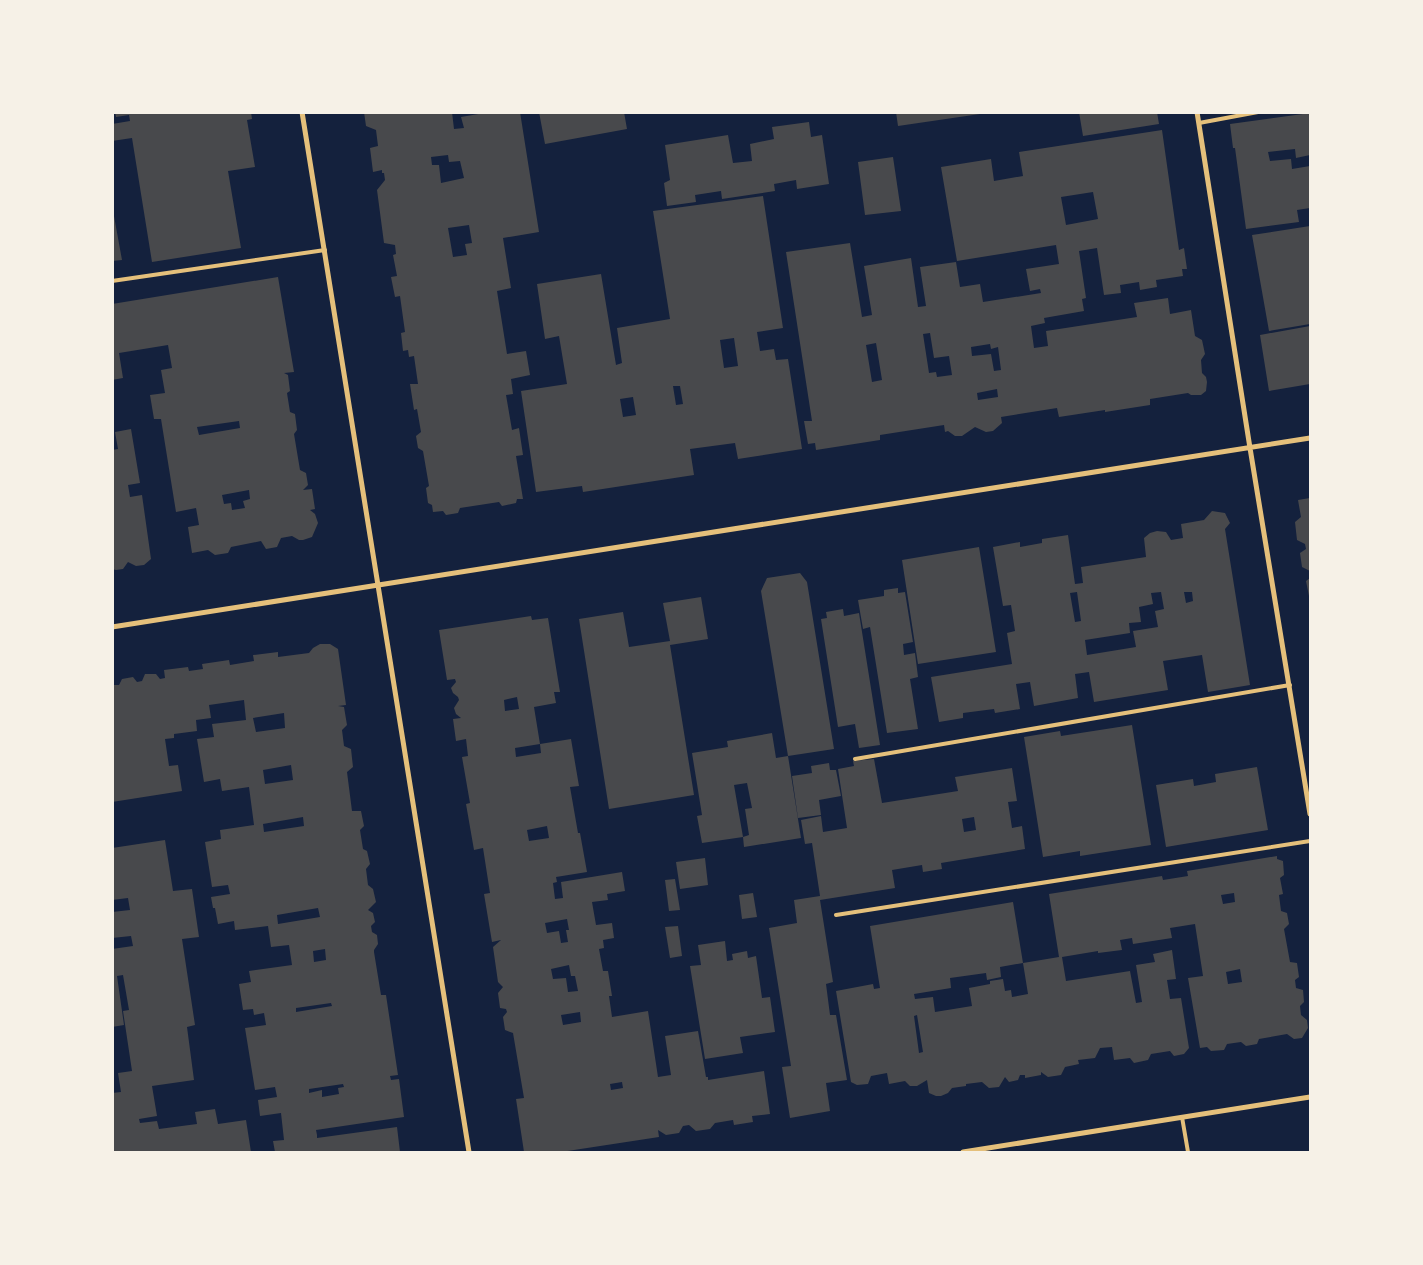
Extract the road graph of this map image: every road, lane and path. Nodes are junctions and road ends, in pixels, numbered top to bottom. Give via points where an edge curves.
1 (302, 112) edge
2 (1197, 112) edge
3 (1258, 112) edge
4 (1198, 123) junction
5 (324, 250) junction
6 (112, 280) edge
7 (1310, 438) edge
8 (1250, 448) junction
9 (378, 585) junction
10 (112, 627) edge
11 (1290, 685) junction
12 (855, 759) dead end
13 (1310, 814) edge
14 (1310, 842) edge
15 (836, 915) dead end
16 (1310, 1097) edge
17 (1182, 1117) junction
18 (469, 1152) edge
19 (963, 1152) edge
20 (1188, 1152) edge

1 - 5 street
2 - 4 street
3 - 4 lane
4 - 8 street
5 - 6 lane
5 - 9 street
7 - 8 street
8 - 9 street
8 - 11 street
9 - 10 street
9 - 18 street
11 - 12 lane
11 - 13 street
14 - 15 lane
16 - 17 street
17 - 19 street
17 - 20 lane

